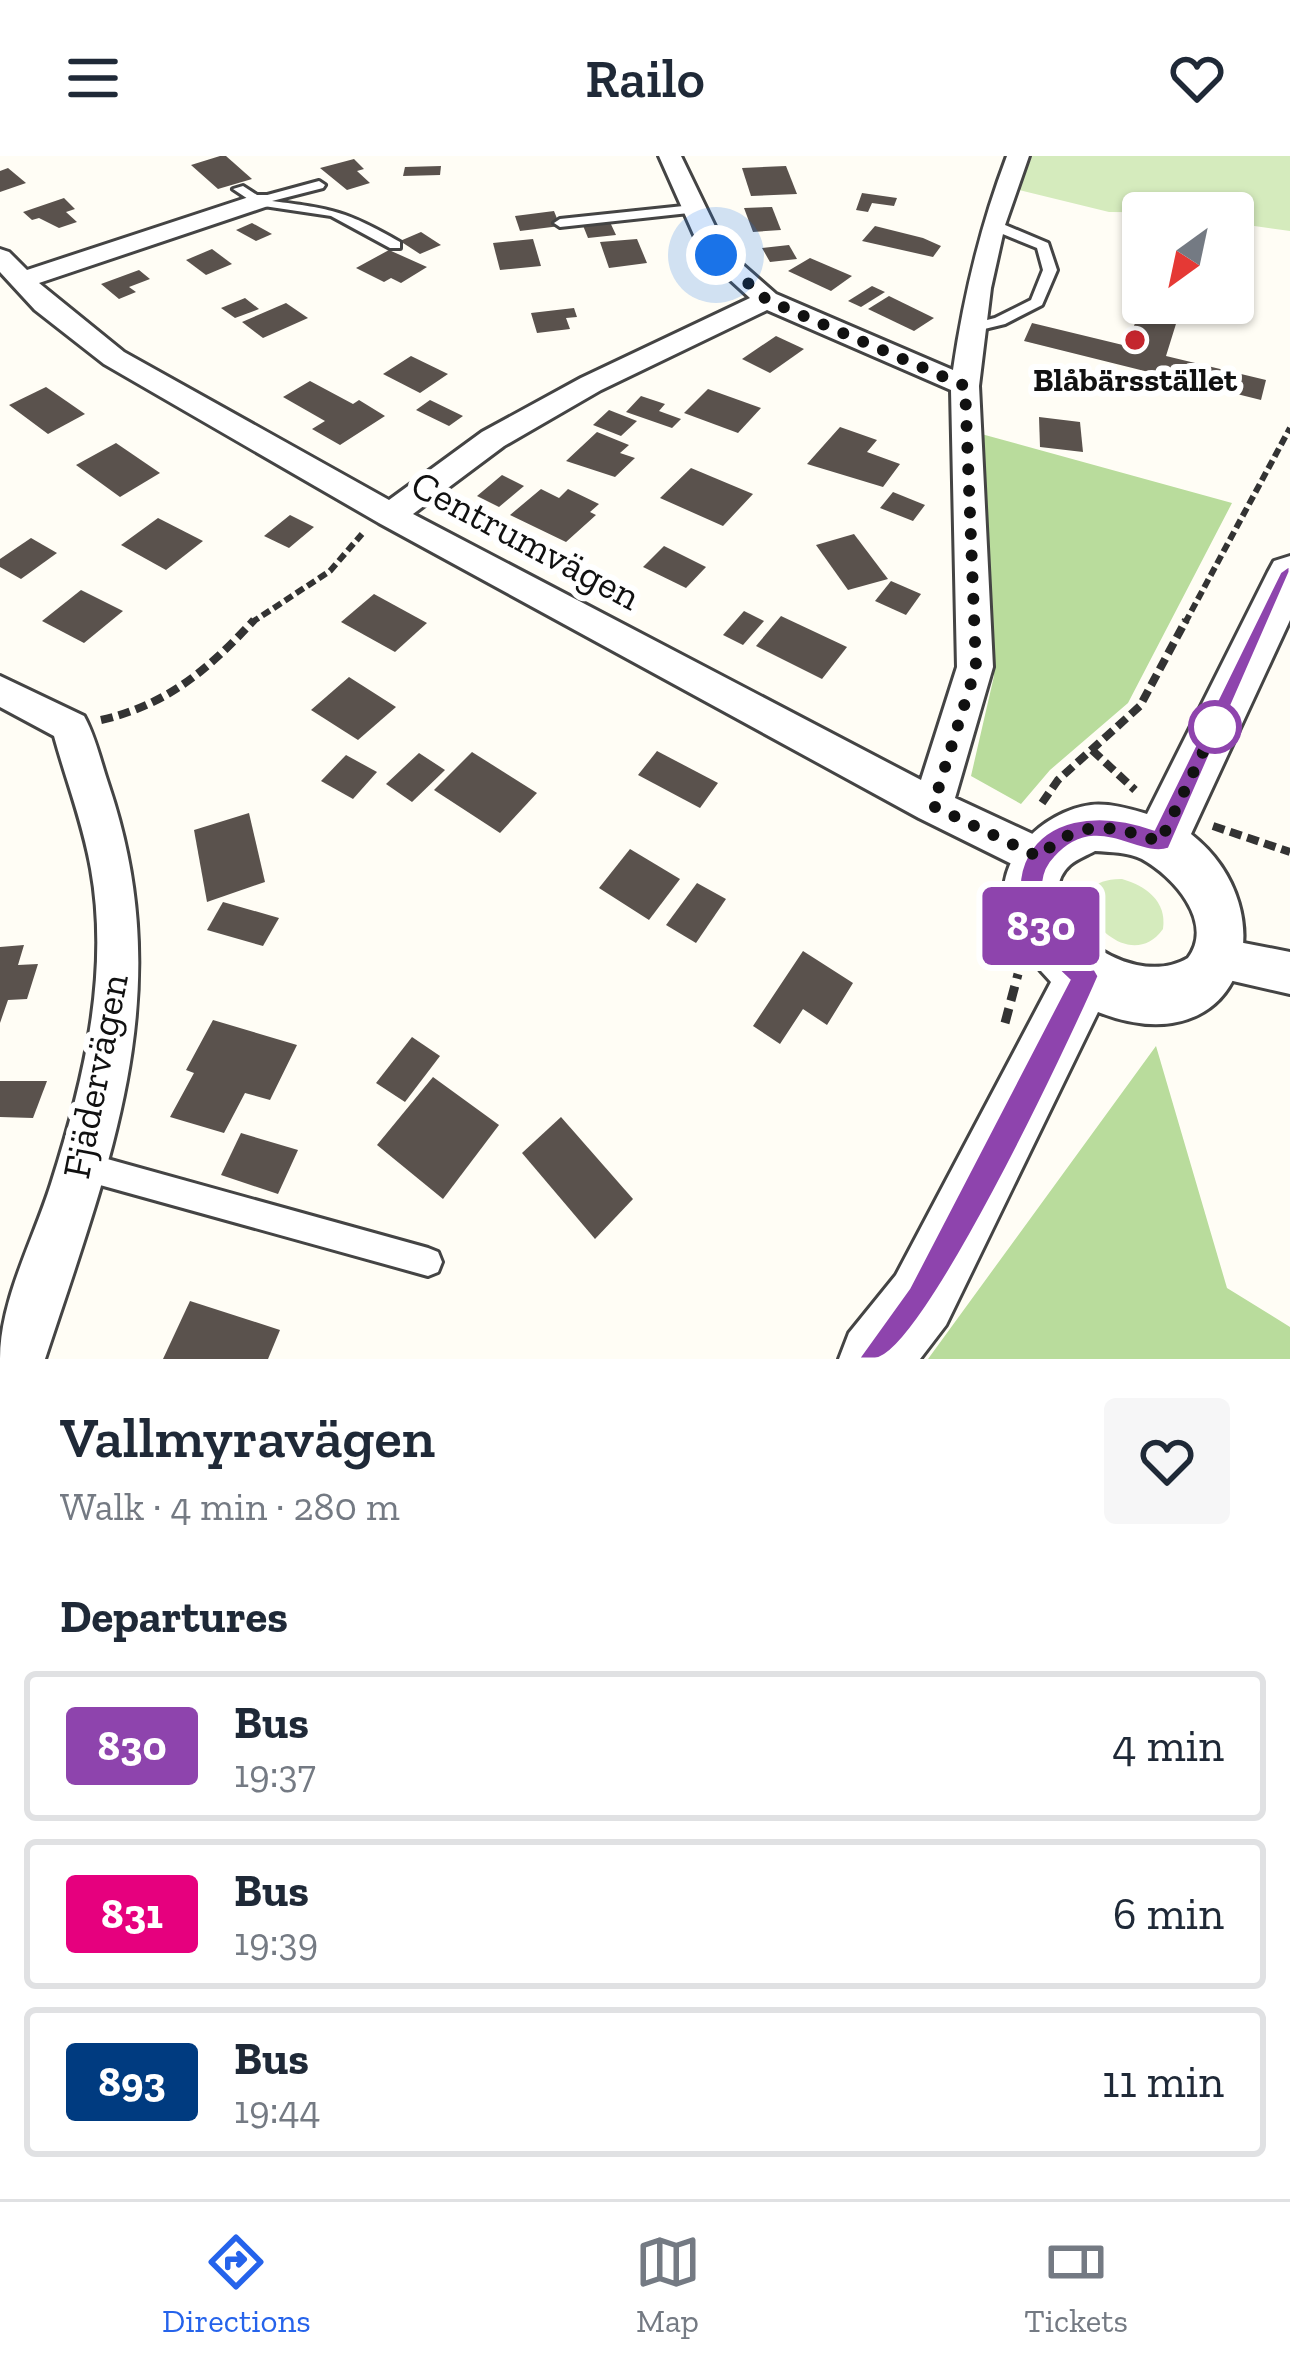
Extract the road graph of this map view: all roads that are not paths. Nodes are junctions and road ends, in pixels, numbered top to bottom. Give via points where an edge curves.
1 (670, 156) edge
2 (1018, 156) edge
3 (319, 185) dead end
4 (252, 197) junction
5 (694, 209) junction
6 (560, 223) dead end
7 (993, 225) junction
8 (395, 244) dead end
9 (11, 268) edge
10 (767, 300) junction
11 (972, 328) junction
12 (965, 386) junction
13 (390, 514) junction
14 (1290, 572) edge
15 (0, 690) edge
16 (933, 806) junction
17 (1160, 842) junction
18 (1026, 851) junction
19 (1223, 960) junction
20 (1290, 973) edge
21 (1085, 976) junction
22 (82, 1166) junction
23 (428, 1262) dead end
24 (17, 1359) edge
25 (875, 1359) edge

1 - 5 street
2 - 7 street
3 - 4 lane
4 - 8 lane via 273,209 334,212
4 - 9 street
5 - 6 lane
5 - 10 street via 716,255
7 - 11 street
7 - 11 lane via 1043,246 1050,270 1037,302
9 - 13 street, Centrumvägen via 114,358
10 - 12 street
10 - 13 street via 493,439
11 - 12 street
12 - 16 street via 976,667
13 - 16 street, Centrumvägen
14 - 17 street
15 - 22 street, Fjädervägen via 70,727 116,885 119,969
16 - 18 street, Centrumvägen
17 - 18 street via 1090,828
17 - 19 street via 1215,895 1228,935
18 - 21 street via 1035,917 1054,949
19 - 20 street
19 - 21 street via 1207,981 1151,998
21 - 25 street via 921,1300
22 - 23 lane
22 - 24 street, Fjädervägen

